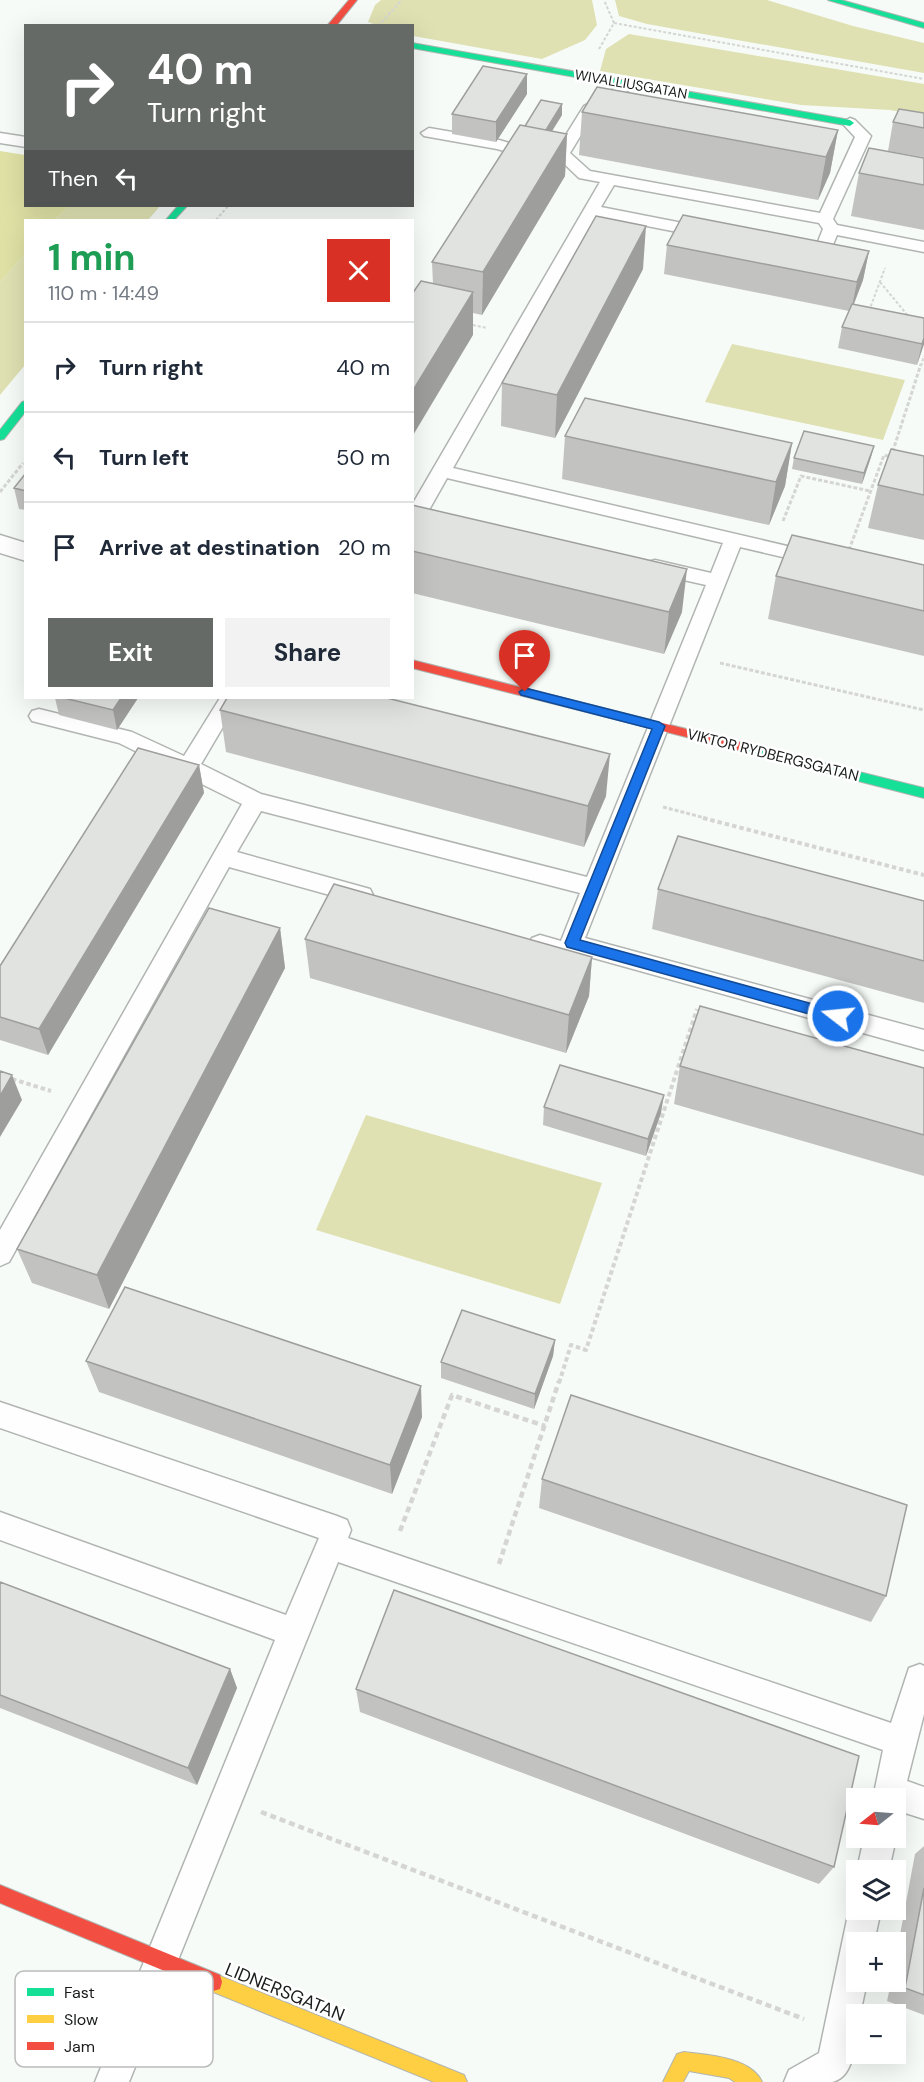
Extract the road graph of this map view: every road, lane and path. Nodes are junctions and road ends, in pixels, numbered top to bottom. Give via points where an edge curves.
1 (353, 0) edge
2 (402, 0) edge
3 (604, 0) edge
4 (832, 0) edge
5 (614, 23) junction
6 (333, 24) edge
7 (380, 24) edge
8 (924, 26) edge
9 (414, 45) edge
10 (584, 75) junction
11 (924, 79) edge
12 (630, 83) junction
13 (850, 123) joint
14 (429, 133) dead end
15 (0, 138) edge
16 (24, 142) edge
17 (585, 176) junction
18 (609, 180) junction
19 (181, 207) edge
20 (227, 207) edge
21 (591, 210) junction
22 (171, 219) edge
23 (217, 219) edge
24 (828, 224) junction
25 (729, 237) edge
26 (895, 242) junction
27 (924, 247) edge
28 (786, 248) edge
29 (880, 282) junction
30 (869, 313) edge
31 (466, 323) edge
32 (916, 325) edge
33 (520, 334) junction
34 (924, 356) edge
35 (24, 407) edge
36 (0, 437) edge
37 (24, 462) edge
38 (442, 471) junction
39 (870, 491) junction
40 (0, 492) edge
41 (415, 514) edge
42 (463, 524) edge
43 (734, 540) junction
44 (0, 544) edge
45 (773, 549) junction
46 (24, 551) edge
47 (636, 563) edge
48 (844, 566) joint
49 (717, 581) junction
50 (687, 655) junction
51 (414, 665) edge
52 (229, 699) edge
53 (924, 710) edge
54 (39, 716) dead end
55 (659, 726) junction
56 (188, 767) junction
57 (924, 793) edge
58 (630, 798) junction
59 (255, 801) junction
60 (224, 857) junction
61 (924, 875) edge
62 (594, 888) junction
63 (385, 902) edge
64 (522, 940) edge
65 (572, 943) junction
66 (706, 980) junction
67 (924, 1040) edge
68 (11, 1079) edge
69 (86, 1102) junction
70 (0, 1254) edge
71 (0, 1415) edge
72 (545, 1426) junction
73 (0, 1526) edge
74 (331, 1546) junction
75 (387, 1565) junction
76 (488, 1600) junction
77 (293, 1632) junction
78 (924, 1681) edge
79 (900, 1742) junction
80 (890, 1788) edge
81 (227, 1799) junction
82 (906, 1799) edge
83 (924, 1803) edge
84 (0, 1894) edge
85 (161, 1960) junction
86 (157, 1971) edge
87 (188, 1971) edge
88 (213, 1981) edge
89 (848, 1992) edge
90 (840, 2033) junction
91 (118, 2067) edge
92 (112, 2082) edge
93 (457, 2082) edge
94 (673, 2082) edge
95 (752, 2082) edge
96 (801, 2082) edge

1 - 6 street
2 - 7 path
3 - 5 path
4 - 8 street
5 - 10 path
5 - 11 path
9 - 10 street, WIVALLIUSGATAN
10 - 12 street, WIVALLIUSGATAN
12 - 13 street, WIVALLIUSGATAN
12 - 17 lane via 589,108 562,154
13 - 24 lane via 863,136
14 - 17 lane via 532,154
15 - 16 lane
17 - 18 lane
18 - 21 lane
18 - 24 lane
19 - 22 street
20 - 23 path
21 - 25 lane
21 - 33 lane
24 - 26 lane
24 - 28 lane via 821,255
26 - 27 lane
26 - 29 path
29 - 30 path
29 - 32 path
31 - 33 path
33 - 38 lane
34 - 39 path via 891,457 884,455
35 - 36 street
37 - 40 path
38 - 41 lane
38 - 43 lane
39 - 45 path via 801,476
39 - 48 path
41 - 42 lane
43 - 45 lane
43 - 49 lane
44 - 46 street
45 - 48 lane
47 - 49 lane
49 - 50 lane
50 - 53 path
50 - 55 lane
51 - 55 street, VIKTOR RYDBERGSGATAN
52 - 56 lane
54 - 56 lane via 124,737
55 - 57 street, VIKTOR RYDBERGSGATAN
55 - 58 lane
56 - 59 lane
58 - 61 path
58 - 62 lane
59 - 60 lane
59 - 62 lane
60 - 63 lane
60 - 69 lane
62 - 65 lane
64 - 65 lane via 568,952
65 - 66 lane
66 - 67 lane
66 - 72 path via 586,1350 571,1345
68 - 69 path
69 - 70 lane
71 - 74 lane via 337,1530
72 - 75 path via 452,1395
72 - 76 path
73 - 77 lane
74 - 75 lane
74 - 77 lane
75 - 76 lane
76 - 79 lane
77 - 81 lane
78 - 79 lane via 920,1679
79 - 80 lane
81 - 85 lane
81 - 90 path
82 - 83 lane
84 - 85 street, LIDNERSGATAN
85 - 86 lane
85 - 87 street, LIDNERSGATAN
88 - 93 street, LIDNERSGATAN
89 - 90 lane
90 - 96 lane via 834,2063
91 - 92 lane
94 - 95 street via 684,2061 732,2069

